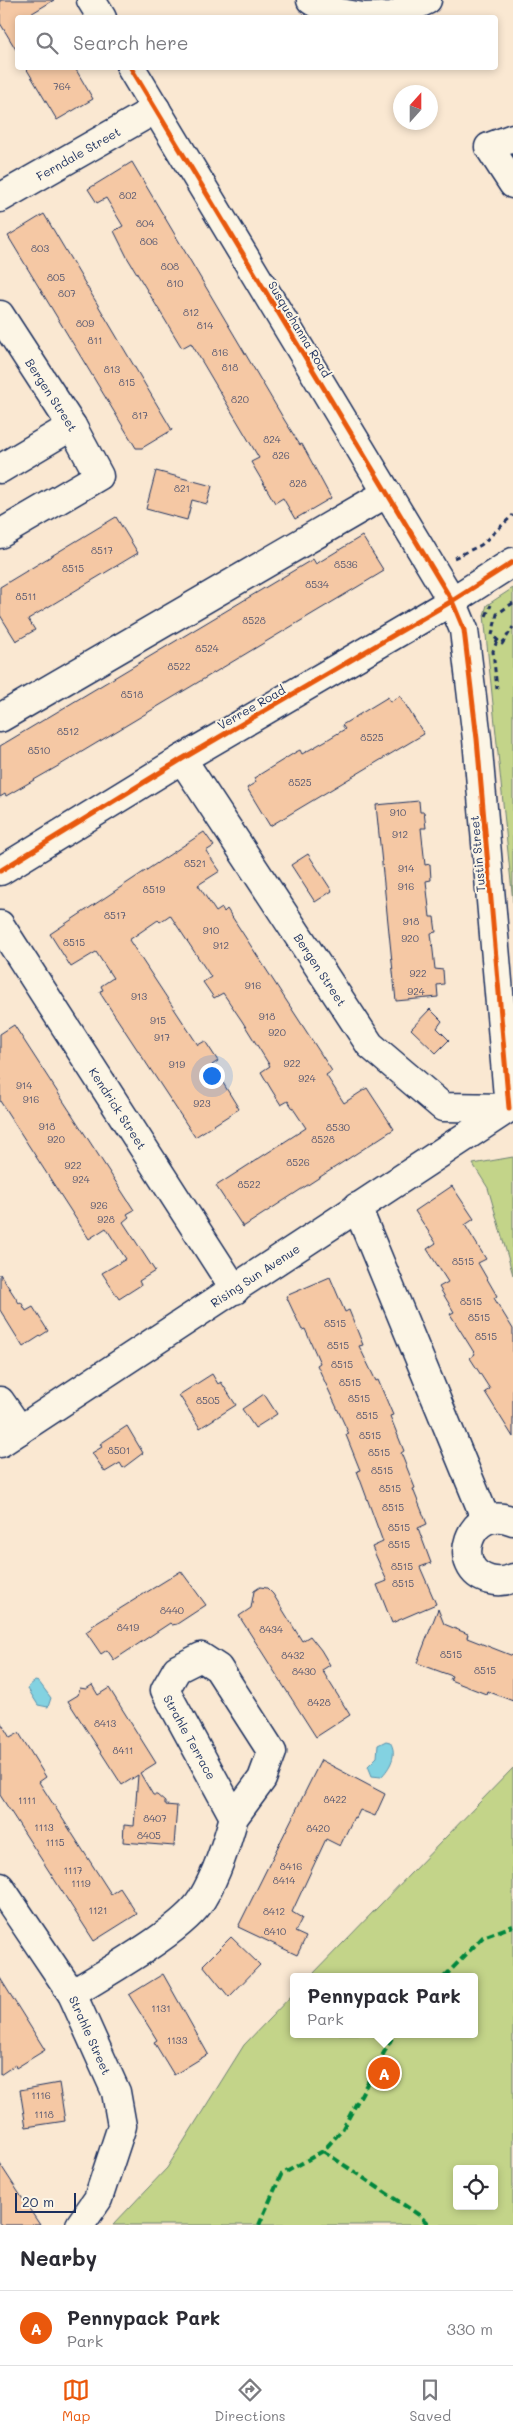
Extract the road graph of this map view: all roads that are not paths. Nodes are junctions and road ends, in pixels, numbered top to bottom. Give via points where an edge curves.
1 (92, 0) edge
2 (311, 0) edge
3 (427, 0) edge
4 (100, 15) edge
5 (351, 15) edge
6 (395, 15) edge
7 (132, 70) edge
8 (156, 109) junction
9 (513, 138) edge
10 (513, 184) edge
11 (0, 198) edge
12 (0, 315) edge
13 (72, 426) junction
14 (0, 469) edge
15 (387, 493) junction
16 (0, 534) edge
17 (513, 562) edge
18 (452, 601) junction
19 (0, 718) edge
20 (182, 759) junction
21 (0, 870) edge
22 (0, 926) edge
23 (509, 1108) junction
24 (357, 1207) junction
25 (235, 1290) junction
26 (0, 1401) edge
27 (10, 1437) edge
28 (486, 1520) junction
29 (513, 1521) edge
30 (513, 1578) edge
31 (234, 1817) junction
32 (0, 1887) edge
33 (72, 1994) junction
34 (80, 2225) edge

1 - 4 street
2 - 5 street via 328,11
3 - 6 street
7 - 8 street, Susquehanna Road
8 - 11 street, Ferndale Street
8 - 15 street, Susquehanna Road
9 - 10 street via 489,147
12 - 13 street, Bergen Street
13 - 14 street
13 - 16 street, Bergen Street via 99,476
15 - 18 street, Susquehanna Road
15 - 19 street
17 - 18 street, Verree Road
18 - 20 street, Verree Road
18 - 23 street, Tustin Street via 464,630 477,738
20 - 21 street, Verree Road
20 - 23 street, Bergen Street via 370,1045 443,1106
22 - 25 street, Kendrick Street
23 - 24 street, Rising Sun Avenue
24 - 25 street, Rising Sun Avenue
24 - 28 street
25 - 27 street, Rising Sun Avenue
26 - 27 street
28 - 29 street via 496,1517
28 - 30 street via 470,1534 467,1550 471,1565 486,1579 497,1582
31 - 31 street, Strahle Terrace via 165,1690 177,1669 201,1657 218,1668 272,1752 262,1779
31 - 33 street, Strahle Terrace via 225,1850 201,1901 172,1930
32 - 33 street, Strahle Street
33 - 34 street, Strahle Street via 116,2092 122,2126 98,2199

